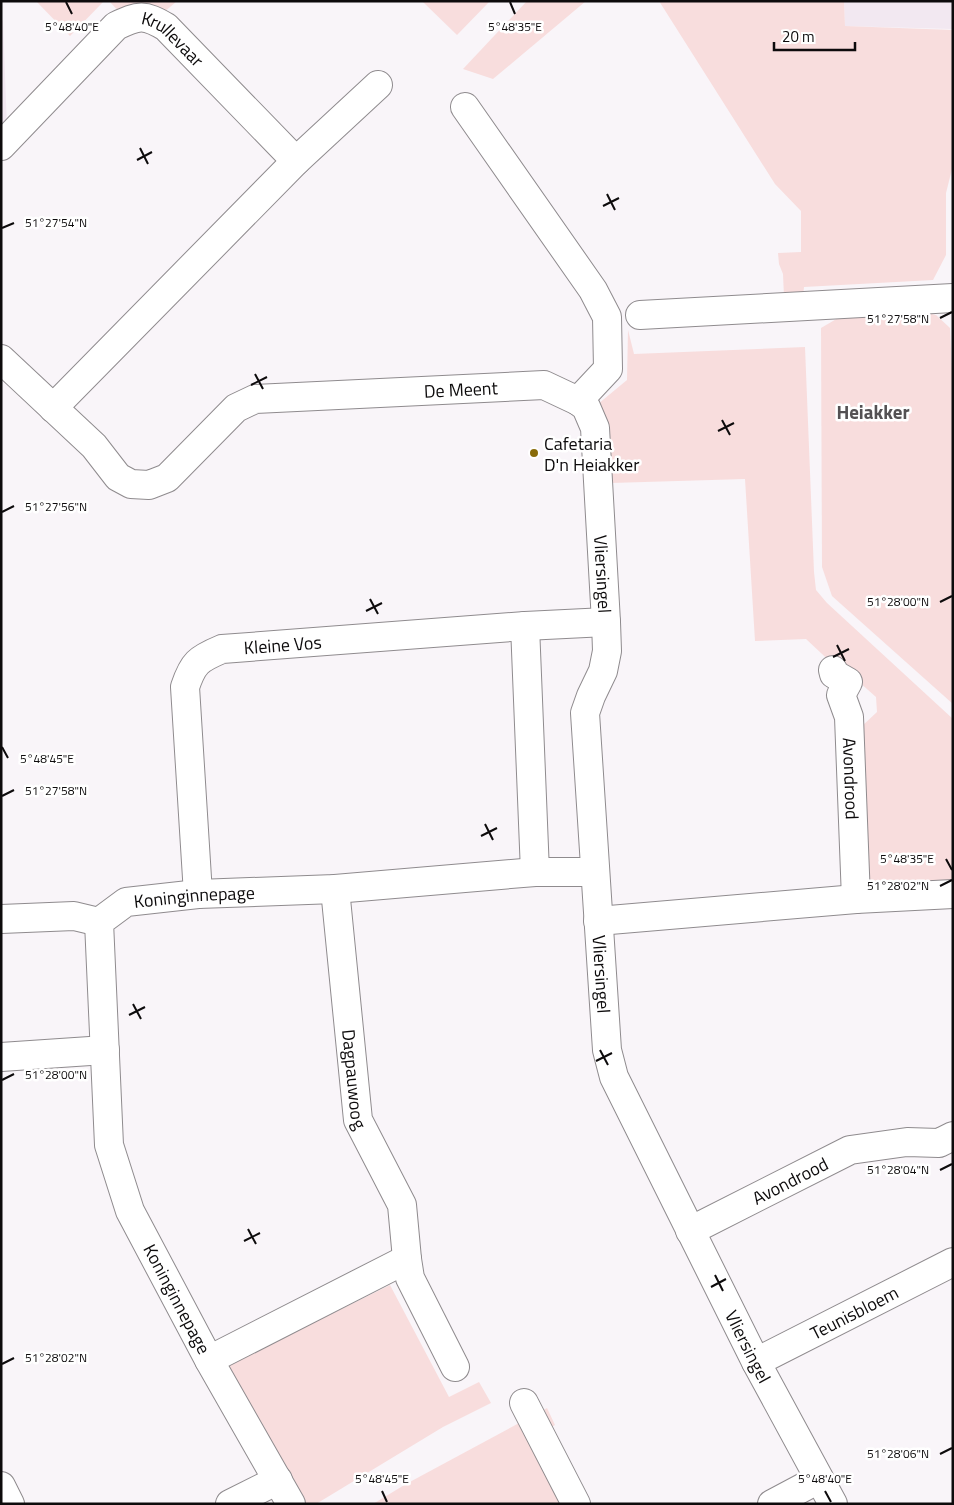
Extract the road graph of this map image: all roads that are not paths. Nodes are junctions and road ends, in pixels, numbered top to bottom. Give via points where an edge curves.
1 (378, 85) dead end
2 (465, 106) dead end
3 (1, 146) edge
4 (296, 161) junction
5 (953, 298) edge
6 (640, 315) dead end
7 (1, 359) edge
8 (578, 401) junction
9 (54, 408) junction
10 (606, 622) junction
11 (524, 626) junction
12 (833, 670) dead end
13 (535, 872) junction
14 (595, 872) junction
15 (335, 889) junction
16 (198, 894) junction
17 (953, 894) edge
18 (856, 899) junction
19 (1, 919) edge
20 (598, 921) junction
21 (99, 922) junction
22 (106, 1050) junction
23 (1, 1057) edge
24 (953, 1136) edge
25 (690, 1231) junction
26 (407, 1259) junction
27 (953, 1262) edge
28 (209, 1360) junction
29 (756, 1362) junction
30 (456, 1367) dead end
31 (524, 1403) dead end
32 (820, 1479) junction
33 (278, 1480) junction
34 (230, 1504) edge
35 (292, 1504) edge
36 (576, 1504) edge
37 (772, 1504) edge
38 (833, 1504) edge

1 - 4 street
2 - 8 street via 593,290 607,317 608,370
3 - 4 street, Krullevaar via 116,26 131,19 149,17 166,27
4 - 9 street
5 - 6 street
7 - 9 street, De Meent
8 - 9 street, De Meent via 544,385 255,399 236,408 168,478 149,485 131,484 118,477 94,446
8 - 10 street, Vliersingel via 586,407 595,428
10 - 11 street, Kleine Vos
10 - 14 street, Vliersingel via 607,651 603,671 585,713
11 - 13 street
11 - 16 street, Kleine Vos via 222,649 204,657 190,671 185,687
12 - 18 street, Avondrood via 848,682 841,695 849,717
13 - 14 street, Koninginnepage
13 - 15 street, Koninginnepage
14 - 20 street, Vliersingel
15 - 16 street, Koninginnepage
15 - 26 street, Dagpauwoog via 358,1120 402,1205
16 - 21 street, Koninginnepage via 126,902
17 - 18 street
18 - 20 street
19 - 21 street via 74,916
20 - 25 street, Vliersingel via 607,1050 614,1077
21 - 22 street, Koninginnepage
22 - 23 street
22 - 28 street, Koninginnepage via 109,1145 130,1211
24 - 25 street, Avondrood via 939,1143 907,1142 850,1150
25 - 29 street, Vliersingel
26 - 28 street
26 - 30 street, Dagpauwoog via 410,1278
27 - 29 street, Teunisbloem
28 - 33 street, Koninginnepage
29 - 32 street, Vliersingel
31 - 36 street
32 - 37 street
32 - 38 street, Vliersingel
33 - 34 street
33 - 35 street, Koninginnepage

